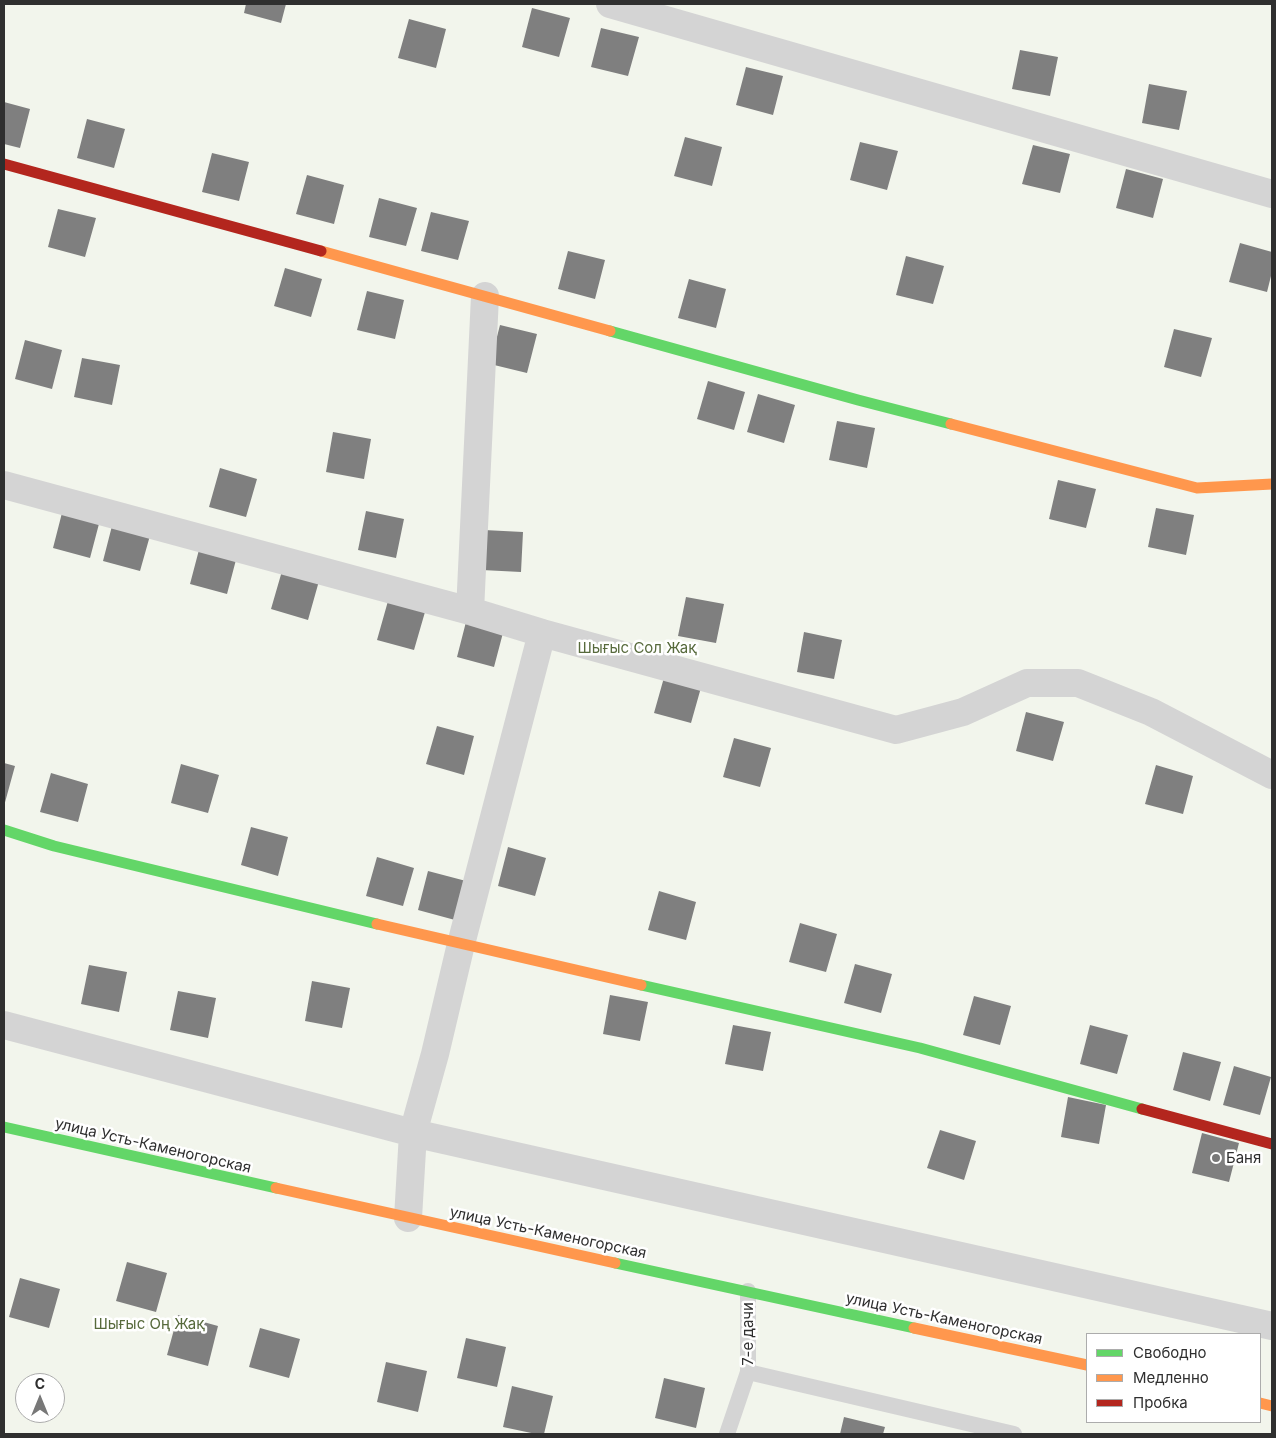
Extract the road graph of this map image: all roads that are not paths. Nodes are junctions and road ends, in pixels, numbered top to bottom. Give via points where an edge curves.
1 (610, 4) edge
2 (644, 8) edge
3 (4, 164) edge
4 (1272, 194) edge
5 (485, 296) junction
6 (1272, 484) edge
7 (4, 485) edge
8 (470, 611) junction
9 (542, 632) junction
10 (1272, 774) edge
11 (4, 830) edge
12 (461, 944) junction
13 (4, 1024) edge
14 (4, 1128) edge
15 (412, 1133) junction
16 (1272, 1144) edge
17 (408, 1218) junction
18 (748, 1291) junction
19 (1272, 1326) edge
20 (1086, 1365) edge
21 (748, 1372) junction
22 (727, 1434) edge
23 (1014, 1434) edge

1 - 2 street
2 - 4 street
3 - 5 street
5 - 6 street via 858,400 1197,488
5 - 8 street
7 - 8 street
8 - 9 street
9 - 10 street via 896,730 964,712 1027,683 1078,683 1152,712
9 - 12 street
11 - 12 street via 54,846
12 - 15 street
12 - 16 street via 920,1048
13 - 15 street
14 - 17 street, улица Усть-Каменогорская
15 - 17 street
15 - 19 street
17 - 18 street, улица Усть-Каменогорская
18 - 20 street, улица Усть-Каменогорская
18 - 21 lane, 7-е дачи
21 - 22 lane, 7-е дачи
21 - 23 lane

